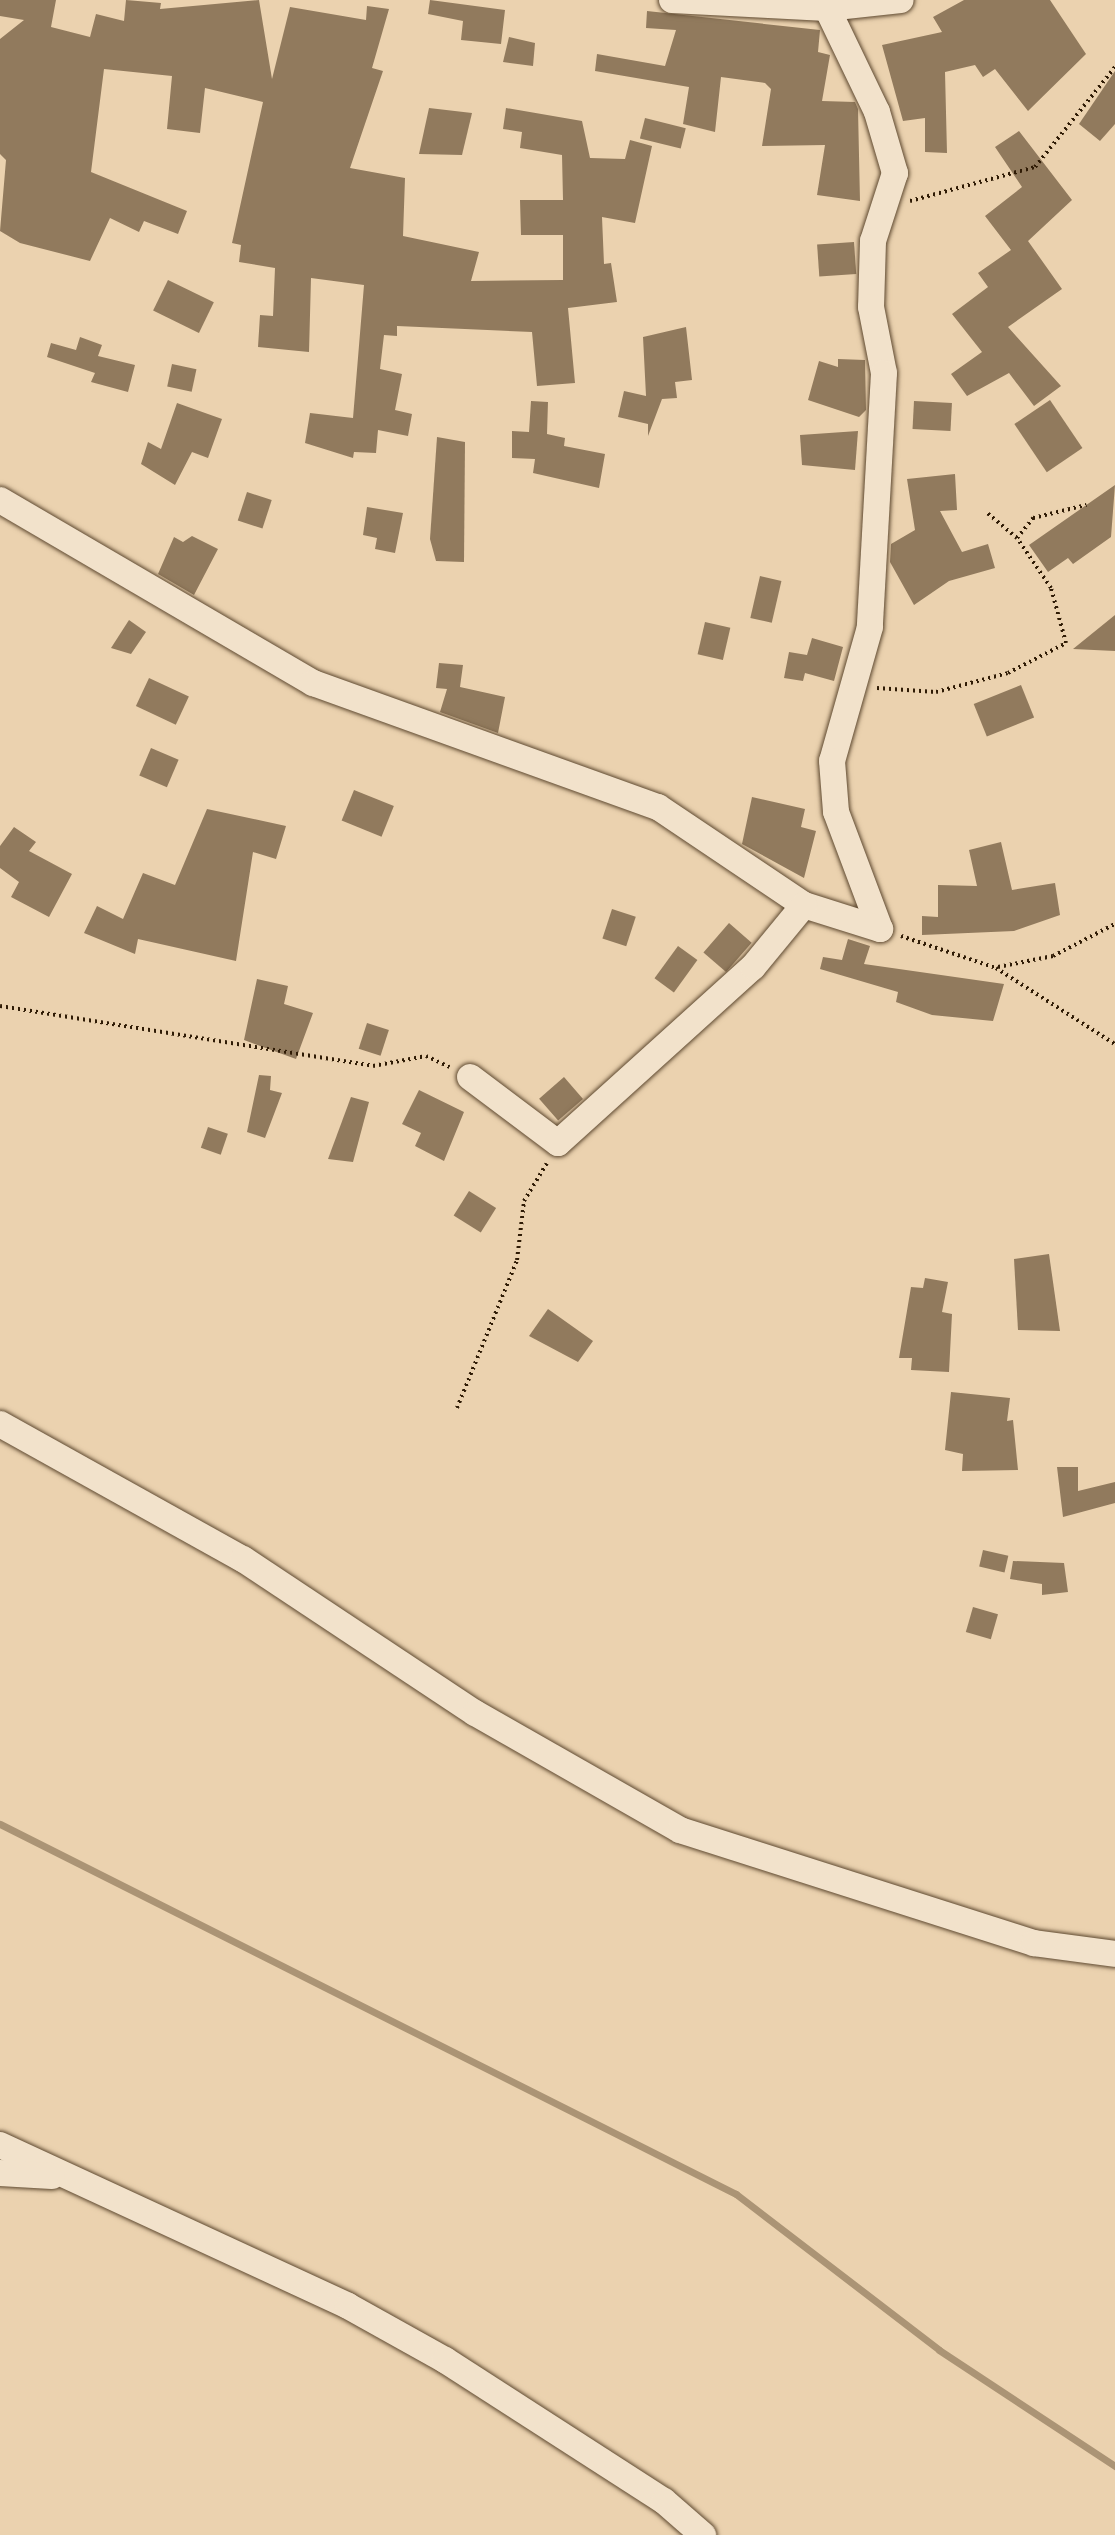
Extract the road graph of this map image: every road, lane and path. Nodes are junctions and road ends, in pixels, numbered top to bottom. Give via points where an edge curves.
1 (672, 0) edge
2 (901, 0) edge
3 (827, 8) junction
4 (1115, 67) edge
5 (889, 205) junction
6 (0, 500) edge
7 (1086, 505) dead end
8 (986, 512) dead end
9 (1017, 538) junction
10 (855, 687) junction
11 (804, 905) junction
12 (1115, 924) edge
13 (880, 929) junction
14 (996, 968) junction
15 (0, 1006) edge
16 (1115, 1044) edge
17 (470, 1077) joint
18 (558, 1143) junction
19 (457, 1408) dead end
20 (0, 1424) edge
21 (1115, 1954) edge
22 (0, 2145) edge
23 (0, 2173) edge
24 (60, 2176) junction
25 (703, 2535) edge

1 - 3 street
2 - 3 street
3 - 5 street via 877,112 895,173
4 - 5 path via 1035,167
5 - 10 street via 873,241 871,307 884,373 880,500 870,627
6 - 11 street via 313,683 680,818
7 - 9 path via 1033,518
8 - 9 path
9 - 10 path via 1051,588 1066,643 1008,673 936,692
10 - 13 street via 837,740 832,782 846,847
11 - 13 street
11 - 18 street via 753,967
12 - 14 path via 1053,956
13 - 14 path
14 - 16 path
15 - 17 path via 373,1066 426,1056
17 - 18 street
18 - 19 path via 524,1201 517,1260
20 - 21 street via 243,1559 475,1713 680,1830 1034,1943
22 - 24 street
23 - 24 street
24 - 25 street via 348,2306 445,2360 650,2492

